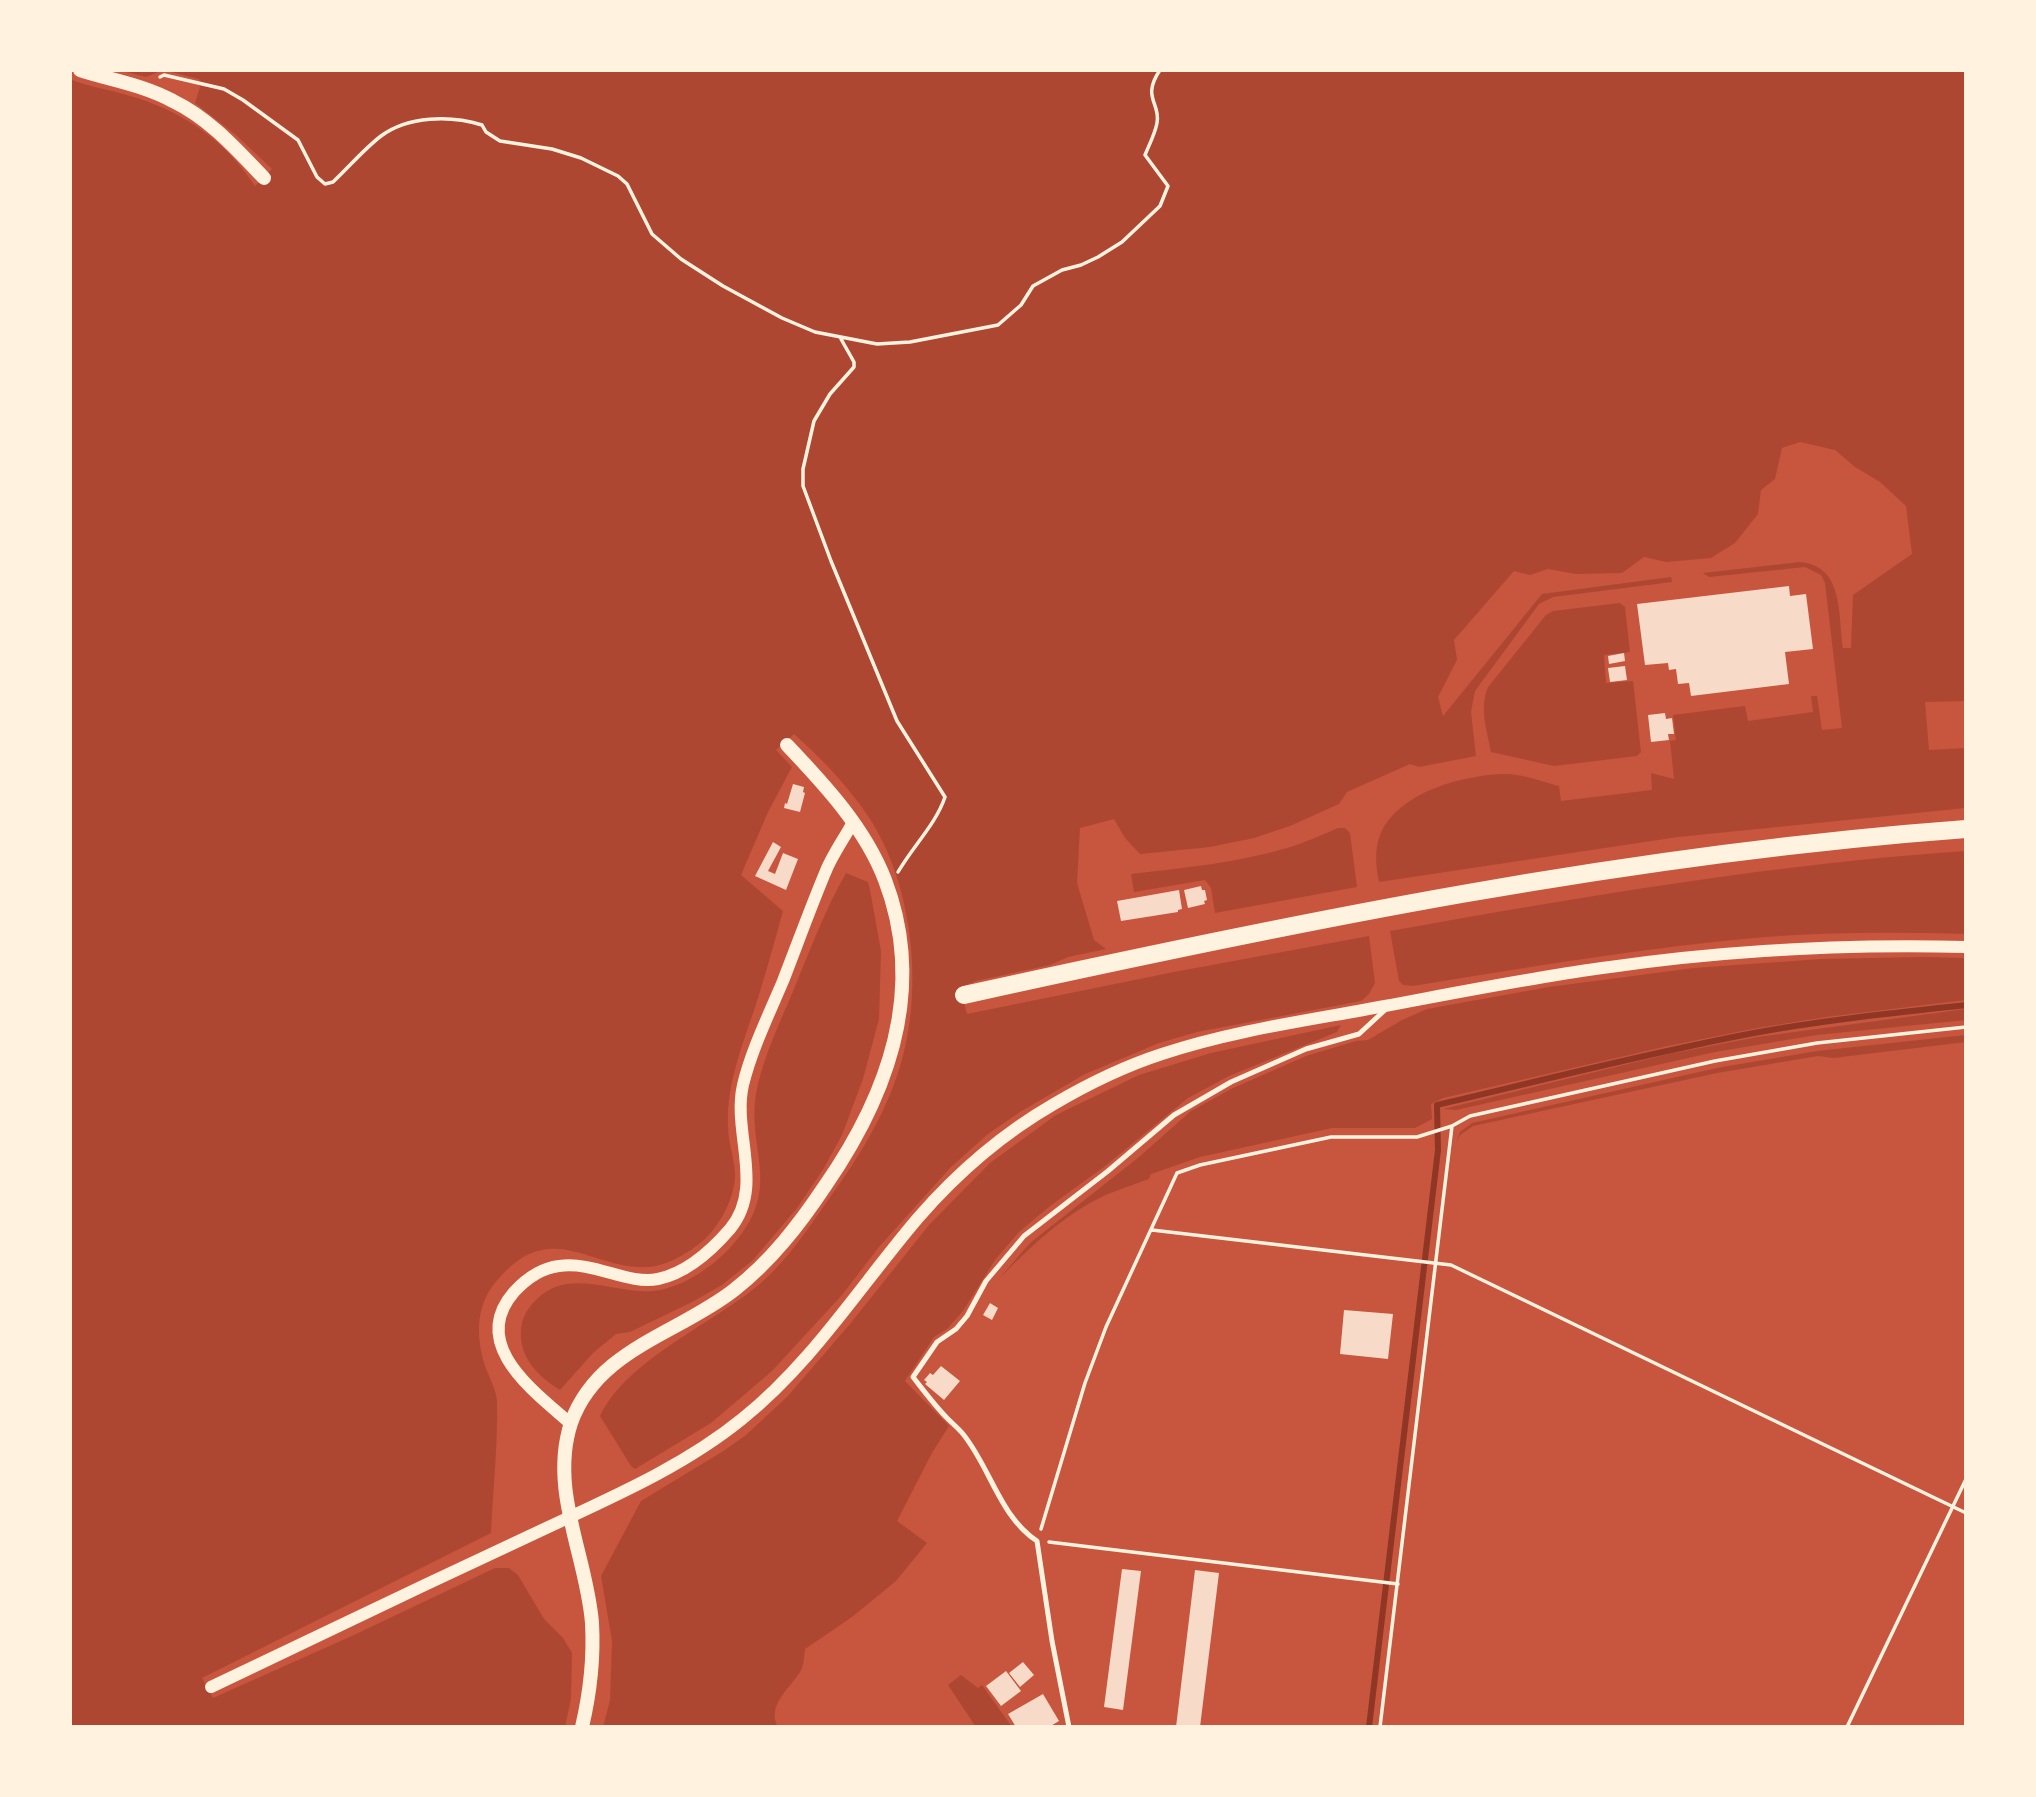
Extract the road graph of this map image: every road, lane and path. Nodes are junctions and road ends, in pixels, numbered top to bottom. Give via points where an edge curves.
1 (80, 70) edge
2 (1160, 70) edge
3 (139, 87) junction
4 (264, 178) dead end
5 (841, 339) junction
6 (787, 745) dead end
7 (853, 822) junction
8 (1966, 829) edge
9 (885, 880) junction
10 (1966, 947) edge
11 (964, 995) dead end
12 (1391, 1005) junction
13 (1966, 1027) edge
14 (1452, 1126) junction
15 (1152, 1230) junction
16 (1436, 1262) junction
17 (571, 1424) junction
18 (1966, 1479) edge
19 (1953, 1507) junction
20 (1966, 1513) edge
21 (571, 1516) junction
22 (1037, 1541) junction
23 (1398, 1584) junction
24 (211, 1686) dead end
25 (582, 1727) edge
26 (1069, 1727) edge
27 (1380, 1727) edge
28 (1847, 1727) edge

1 - 3 main road
2 - 5 path via 1151,90 1158,120 1145,155 1166,180 1167,194 1130,235 1098,257 1033,286 1021,305 998,325 910,342
3 - 4 main road via 173,100 207,122
3 - 5 path via 164,75 224,89 298,140 325,184 333,182 383,135 401,125 433,120 470,121 500,141 581,158 627,184 652,233 681,259 782,318
5 - 9 path via 854,367 814,421 803,486 897,721 945,797 931,827 896,876
6 - 7 main road
7 - 9 main road
7 - 17 street via 825,871 743,1085 741,1127 748,1174 733,1225 716,1245 675,1274 637,1280 583,1266 558,1266 522,1283 504,1310 499,1330 502,1351 533,1391
8 - 11 highway via 1687,858 1551,879 1304,922
9 - 17 main road via 901,942 900,1013 884,1081 855,1141 809,1210 762,1267 730,1293 627,1353 600,1377
10 - 12 street via 1820,947 1693,957 1556,975
12 - 21 street via 1237,1034 1158,1055 1086,1086 1022,1123 940,1194 803,1360 741,1420 688,1456
12 - 22 lane via 1359,1034 1306,1049 1231,1082 1174,1115 1024,1236 986,1281 956,1329 937,1342 913,1377 962,1433 1015,1522
13 - 14 path via 1817,1043 1715,1061 1470,1116
14 - 15 path via 1417,1137 1331,1137 1200,1165 1177,1173
14 - 16 path
15 - 16 path
15 - 22 path via 1085,1382
16 - 19 path via 1451,1265
16 - 23 path
17 - 21 main road via 564,1455
18 - 19 path
19 - 20 path
19 - 28 path
21 - 24 street
21 - 25 main road via 592,1622 591,1684
22 - 23 path
22 - 26 lane
23 - 27 path

